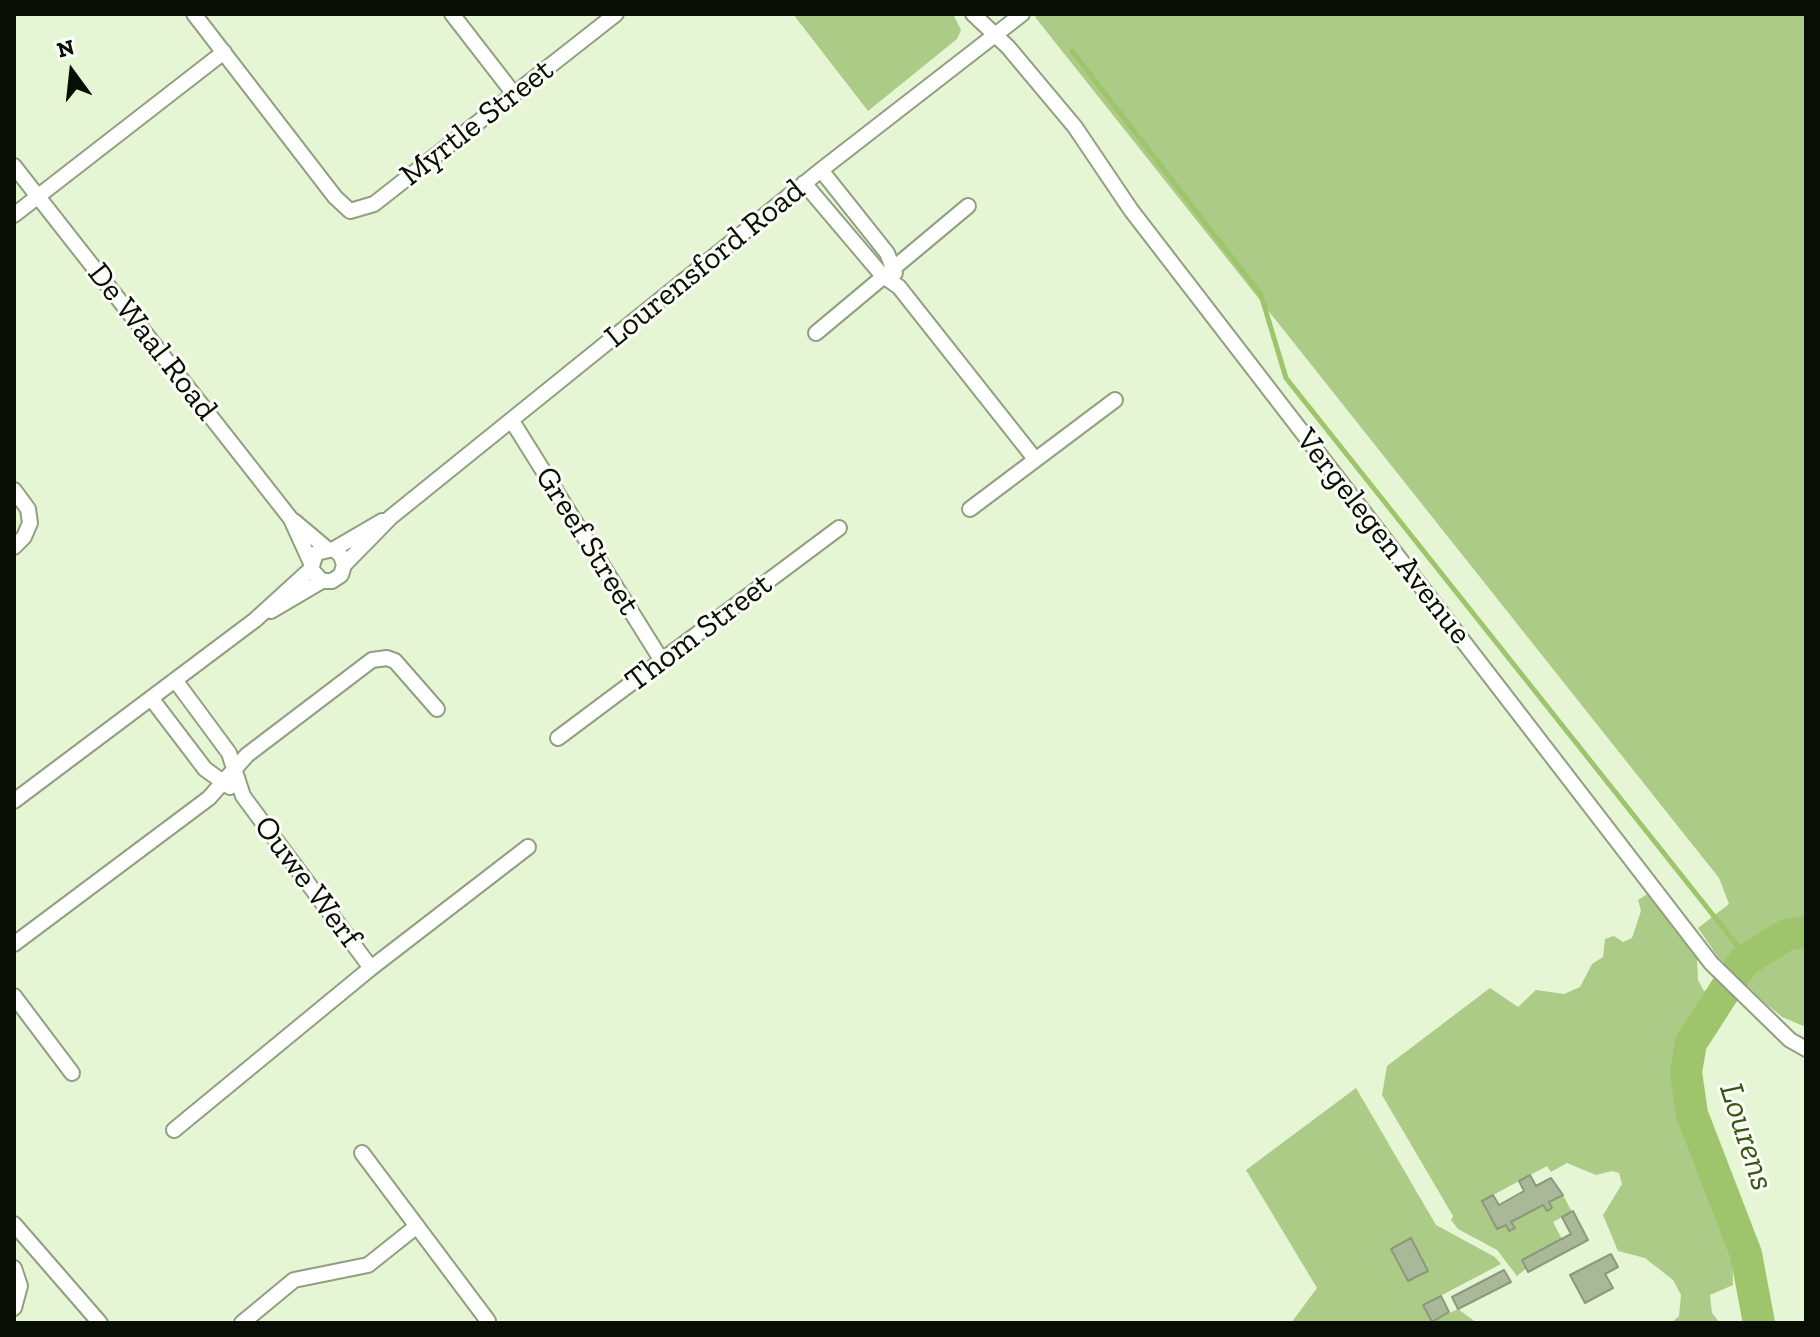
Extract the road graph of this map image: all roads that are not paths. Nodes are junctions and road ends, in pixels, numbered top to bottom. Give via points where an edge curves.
1 (194, 14) edge
2 (452, 14) edge
3 (616, 14) edge
4 (973, 14) edge
5 (1022, 14) edge
6 (994, 36) junction
7 (224, 52) junction
8 (514, 94) junction
9 (14, 166) edge
10 (821, 170) junction
11 (804, 183) junction
12 (38, 197) junction
13 (968, 206) dead end
14 (14, 215) edge
15 (888, 271) junction
16 (816, 333) dead end
17 (1115, 400) dead end
18 (512, 421) junction
19 (1035, 459) junction
20 (14, 490) edge
21 (970, 509) dead end
22 (391, 517) junction
23 (291, 519) junction
24 (839, 528) dead end
25 (14, 547) edge
26 (330, 549) junction
27 (344, 565) junction
28 (311, 566) junction
29 (322, 581) junction
30 (255, 620) junction
31 (662, 661) junction
32 (175, 680) junction
33 (151, 698) junction
34 (437, 709) dead end
35 (558, 738) dead end
36 (234, 771) junction
37 (224, 782) junction
38 (243, 796) junction
39 (14, 801) edge
40 (528, 847) dead end
41 (14, 944) edge
42 (371, 968) junction
43 (14, 996) edge
44 (1806, 1049) edge
45 (72, 1073) dead end
46 (174, 1130) dead end
47 (362, 1153) dead end
48 (14, 1224) edge
49 (417, 1226) junction
50 (14, 1268) edge
51 (14, 1308) edge
52 (488, 1321) dead end
53 (100, 1323) edge
54 (242, 1323) edge

1 - 7 street
2 - 8 street
3 - 8 street, Myrtle Street
4 - 6 street, Vergelegen Avenue
5 - 6 street, Lourensford Road
6 - 10 street, Lourensford Road
6 - 44 street, Vergelegen Avenue via 1075,127 1131,210 1711,963 1790,1040
7 - 8 street, Myrtle Street via 350,211 374,204
7 - 12 street
9 - 12 street, De Waal Road
10 - 11 street, Lourensford Road
10 - 15 street
11 - 15 street
11 - 18 street, Lourensford Road
12 - 14 street
12 - 23 street, De Waal Road
13 - 15 street
15 - 16 street
15 - 19 street
17 - 19 street
18 - 22 street, Lourensford Road
18 - 31 street, Greef Street
19 - 21 street
20 - 25 street via 28,509 30,523
22 - 26 street, Lourensford Road
22 - 27 street, Lourensford Road
23 - 26 street, De Waal Road
23 - 28 street, De Waal Road
24 - 31 street, Thom Street
26 - 27 street
26 - 28 street via 316,553
27 - 29 street via 341,575
28 - 29 street
28 - 30 street
29 - 30 street
30 - 32 street
31 - 35 street, Thom Street
32 - 33 street
32 - 36 street, Ouwe Werf via 229,753
33 - 37 street, Ouwe Werf via 205,769
33 - 39 street
34 - 36 street via 395,661 372,660 247,755
36 - 37 street
36 - 38 street, Ouwe Werf
37 - 38 street, Ouwe Werf
37 - 41 street
38 - 42 street, Ouwe Werf
40 - 42 street
42 - 46 street
43 - 45 street
47 - 49 street
48 - 53 street
49 - 52 street
49 - 54 street via 368,1265 294,1280
50 - 51 street via 20,1286

